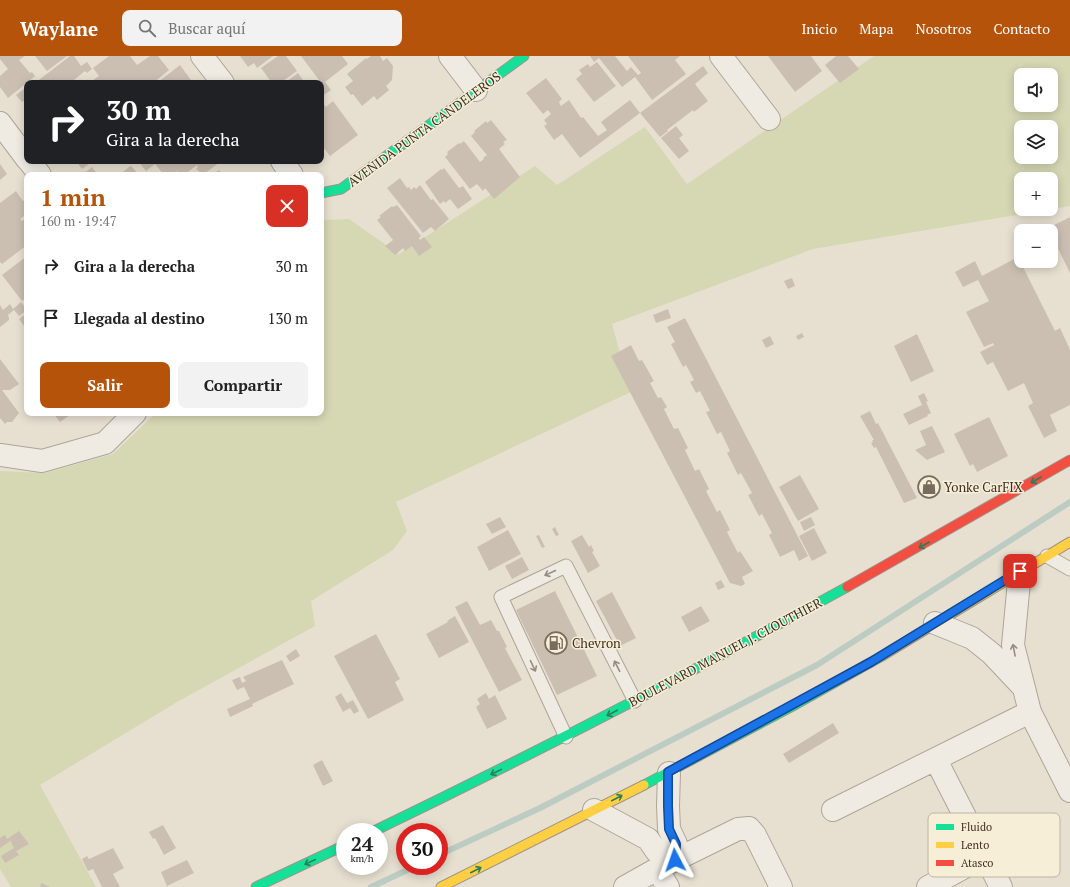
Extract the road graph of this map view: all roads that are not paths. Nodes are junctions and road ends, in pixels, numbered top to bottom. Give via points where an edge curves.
1 (202, 56) edge
2 (450, 56) edge
3 (524, 56) edge
4 (721, 56) edge
5 (221, 80) edge
6 (476, 90) junction
7 (769, 119) dead end
8 (0, 123) edge
9 (24, 155) edge
10 (31, 164) edge
11 (38, 172) edge
12 (324, 192) edge
13 (132, 416) edge
14 (0, 455) edge
15 (1070, 460) edge
16 (1070, 542) edge
17 (1047, 556) junction
18 (1070, 570) edge
19 (1020, 571) junction
20 (935, 623) junction
21 (1023, 688) junction
22 (635, 701) junction
23 (1030, 712) junction
24 (566, 737) junction
25 (936, 760) junction
26 (668, 772) junction
27 (1070, 791) edge
28 (594, 810) junction
29 (832, 810) dead end
30 (963, 813) edge
31 (388, 824) edge
32 (336, 849) edge
33 (667, 872) edge
34 (946, 877) edge
35 (996, 877) edge
36 (256, 887) edge
37 (441, 887) edge
38 (626, 887) edge
39 (781, 887) edge
40 (928, 887) edge
41 (1001, 887) edge

1 - 5 street
2 - 6 street
3 - 6 main road, AVENIDA PUNTA CANDELEROS
4 - 7 street
6 - 12 main road, AVENIDA PUNTA CANDELEROS via 341,189
8 - 9 street
10 - 11 street
13 - 14 street via 105,443 42,461
15 -> 22 main road, BOULEVARD MANUEL J. CLOUTHIER via 920,546
16 - 17 main road
17 - 18 lane
17 - 19 main road
19 - 20 main road
21 -> 19 street via 1013,645
20 - 21 street via 972,638 992,654
20 - 26 main road via 871,662
21 - 23 street
22 -> 24 main road, BOULEVARD MANUEL J. CLOUTHIER
22 -> 24 lane via 566,566 501,597
23 - 25 street
23 - 27 street
24 -> 31 main road, BOULEVARD MANUEL J. CLOUTHIER
25 - 29 street
25 - 30 street
28 -> 26 main road
26 - 33 street via 669,829 676,844
28 - 33 street via 648,839
37 -> 28 main road
32 -> 36 main road
33 - 38 street
33 - 39 street via 738,829 749,828 756,835
34 - 40 street
35 - 41 street

